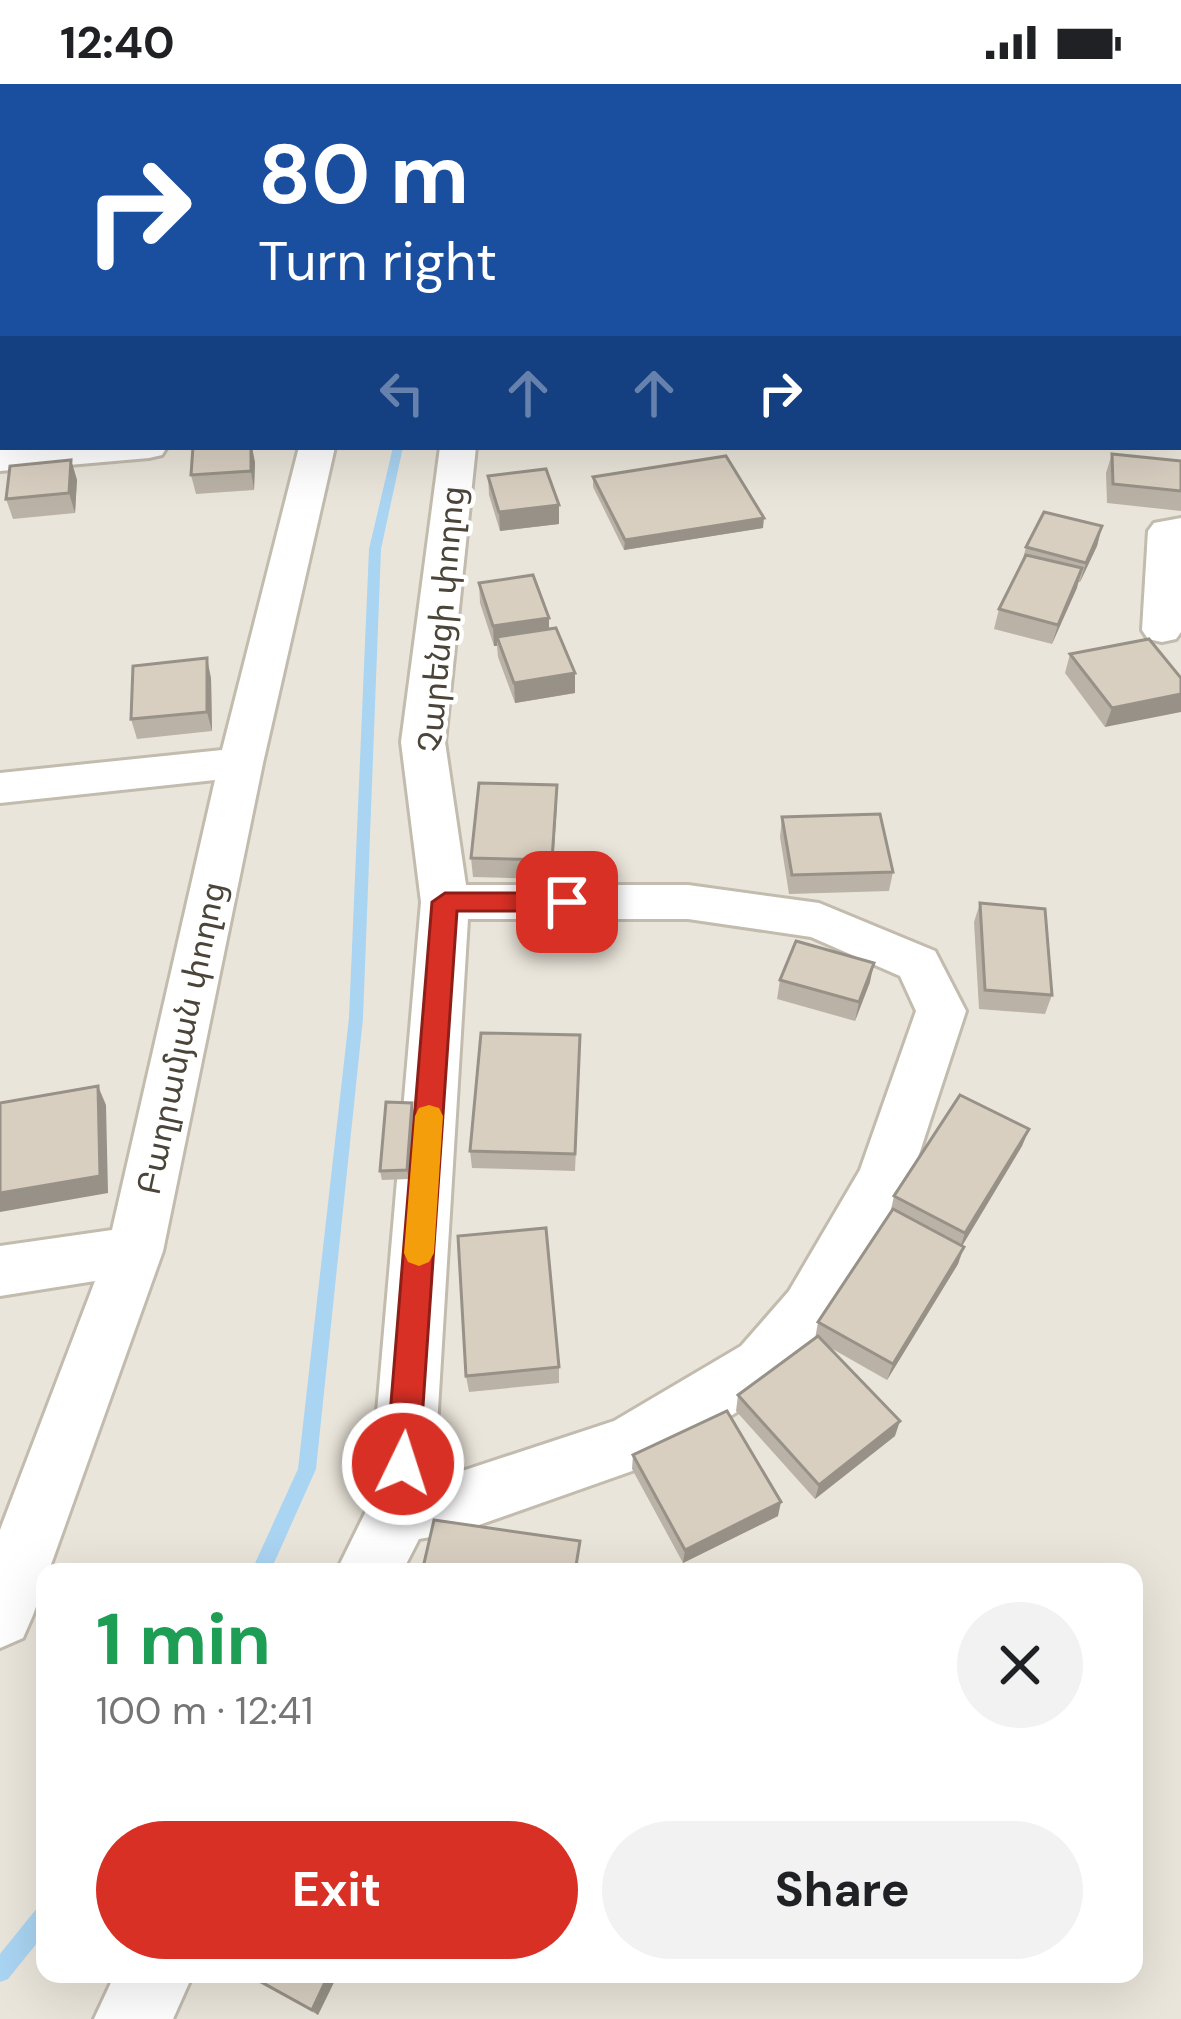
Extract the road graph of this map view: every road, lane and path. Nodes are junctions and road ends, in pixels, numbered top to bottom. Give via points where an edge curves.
1 (115, 450) edge
2 (315, 450) edge
3 (458, 450) edge
4 (0, 460) edge
5 (1181, 530) edge
6 (1162, 630) dead end
7 (241, 764) junction
8 (0, 788) edge
9 (445, 902) junction
10 (135, 1251) junction
11 (0, 1271) edge
12 (400, 1510) junction
13 (373, 1563) edge
14 (0, 1615) edge
15 (151, 1983) edge
16 (132, 2019) edge

1 - 4 street
2 - 7 street, Բաղրամյան փողոց
3 - 9 street, Չարենցի փողոց via 423,742
5 - 6 street via 1167,531
7 - 8 street
7 - 10 street, Բաղրամյան փողոց
9 - 12 street, Չարենցի փողոց
9 - 12 street via 688,902 819,921 918,964 941,1011 885,1176 809,1309 762,1365 630,1444 459,1502
10 - 11 street
10 - 14 street, Բաղրամյան փողոց
12 - 13 street, Չարենցի փողոց
15 - 16 street

